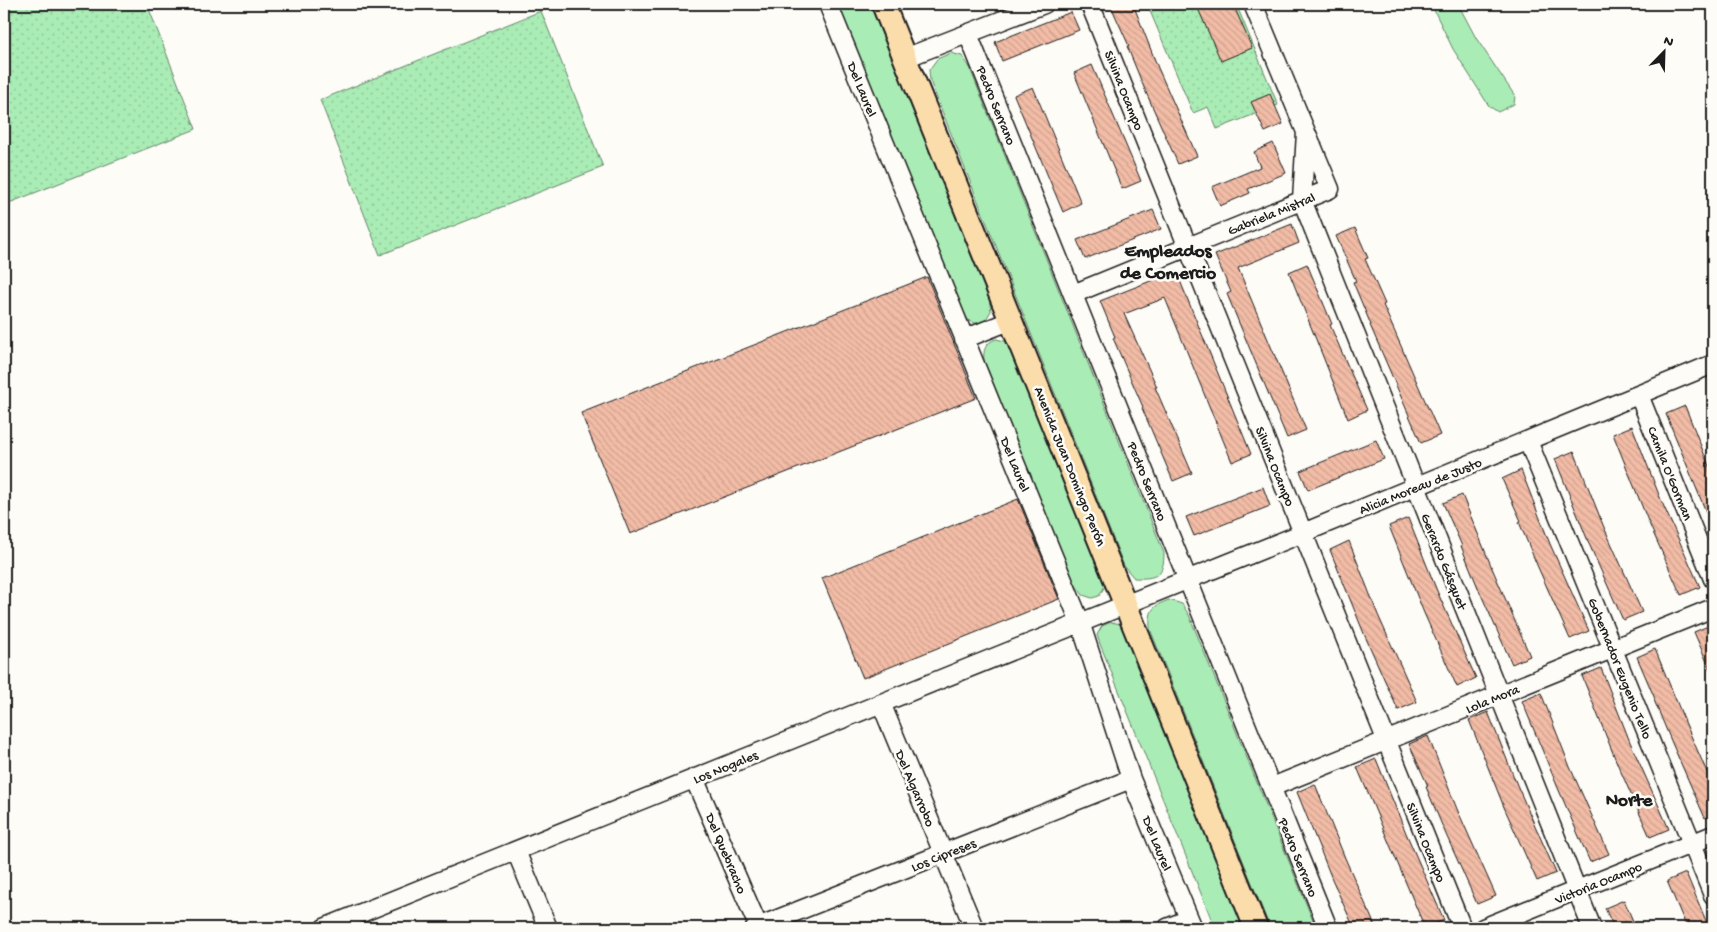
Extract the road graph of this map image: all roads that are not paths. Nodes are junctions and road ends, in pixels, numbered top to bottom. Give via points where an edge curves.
1 (828, 4) edge
2 (883, 4) edge
3 (1044, 4) edge
4 (1090, 4) edge
5 (1253, 4) edge
6 (968, 34) junction
7 (905, 58) junction
8 (1306, 132) junction
9 (1330, 189) joint
10 (1302, 200) junction
11 (1188, 247) junction
12 (1073, 294) junction
13 (1012, 320) junction
14 (964, 339) junction
15 (1713, 364) edge
16 (1639, 395) junction
17 (1528, 441) junction
18 (1416, 487) junction
19 (1303, 533) junction
20 (1188, 579) junction
21 (1713, 579) edge
22 (1126, 603) junction
23 (1713, 608) edge
24 (1080, 622) junction
25 (1613, 649) junction
26 (1499, 695) junction
27 (881, 703) junction
28 (1386, 741) junction
29 (694, 778) junction
30 (1131, 779) junction
31 (1272, 787) junction
32 (1713, 835) edge
33 (1692, 843) junction
34 (516, 851) junction
35 (943, 854) junction
36 (1577, 890) junction
37 (1713, 895) edge
38 (1191, 924) edge
39 (325, 928) edge
40 (548, 928) edge
41 (757, 928) edge
42 (974, 928) edge
43 (1167, 928) edge
44 (1256, 928) edge
45 (1328, 928) edge
46 (1462, 928) edge
47 (1483, 928) edge
48 (1592, 928) edge

1 - 14 street, Del Laurel
2 - 7 main road, Avenida Juan Domingo Perón
3 - 6 street
4 - 11 street, Silvina Ocampo
5 - 8 street, Gerardo Gásquet
6 - 7 street
6 - 12 street, Pedro Serrano
7 - 13 main road, Avenida Juan Domingo Perón
8 - 9 street, Gerardo Gásquet
8 - 10 street, Gerardo Gásquet
9 - 10 street, Gabriela Mistral
10 - 11 street, Gabriela Mistral
10 - 18 street, Gerardo Gásquet
11 - 12 street, Gabriela Mistral
11 - 19 street, Silvina Ocampo
12 - 20 street, Pedro Serrano
13 - 14 street
13 - 22 main road, Avenida Juan Domingo Perón
14 - 24 street, Del Laurel
15 - 16 street, Alicia Moreau de Justo
16 - 17 street, Alicia Moreau de Justo
16 - 21 street, Camila O'Gorman
17 - 18 street, Alicia Moreau de Justo
17 - 25 street, Gobernador Eugenio Tello
18 - 19 street, Alicia Moreau de Justo
18 - 26 street, Gerardo Gásquet
19 - 20 street, Alicia Moreau de Justo
19 - 28 street, Silvina Ocampo
20 - 22 street, Alicia Moreau de Justo
20 - 31 street, Pedro Serrano
22 - 24 street, Los Nogales
22 - 44 main road, Avenida Juan Domingo Perón
23 - 25 street, Lola Mora
24 - 27 street, Los Nogales
24 - 30 street, Del Laurel
25 - 26 street, Lola Mora
25 - 33 street, Gobernador Eugenio Tello
26 - 28 street, Lola Mora
26 - 36 street, Gerardo Gásquet
27 - 29 street, Los Nogales
27 - 35 street, Del Algarrobo
28 - 31 street, Lola Mora
28 - 46 street, Silvina Ocampo
29 - 34 street, Los Nogales
29 - 41 street, Del Quebracho
30 - 35 street, Los Cipreses
30 - 38 street, Del Laurel
31 - 45 street, Pedro Serrano
32 - 33 street, Victoria Ocampo
33 - 36 street, Victoria Ocampo
33 - 37 street, Gobernador Eugenio Tello
34 - 39 street, Los Nogales
34 - 40 street
35 - 41 street, Los Cipreses
35 - 42 street, Del Algarrobo
36 - 47 street, Victoria Ocampo
36 - 48 street, Gerardo Gásquet
38 - 43 street

